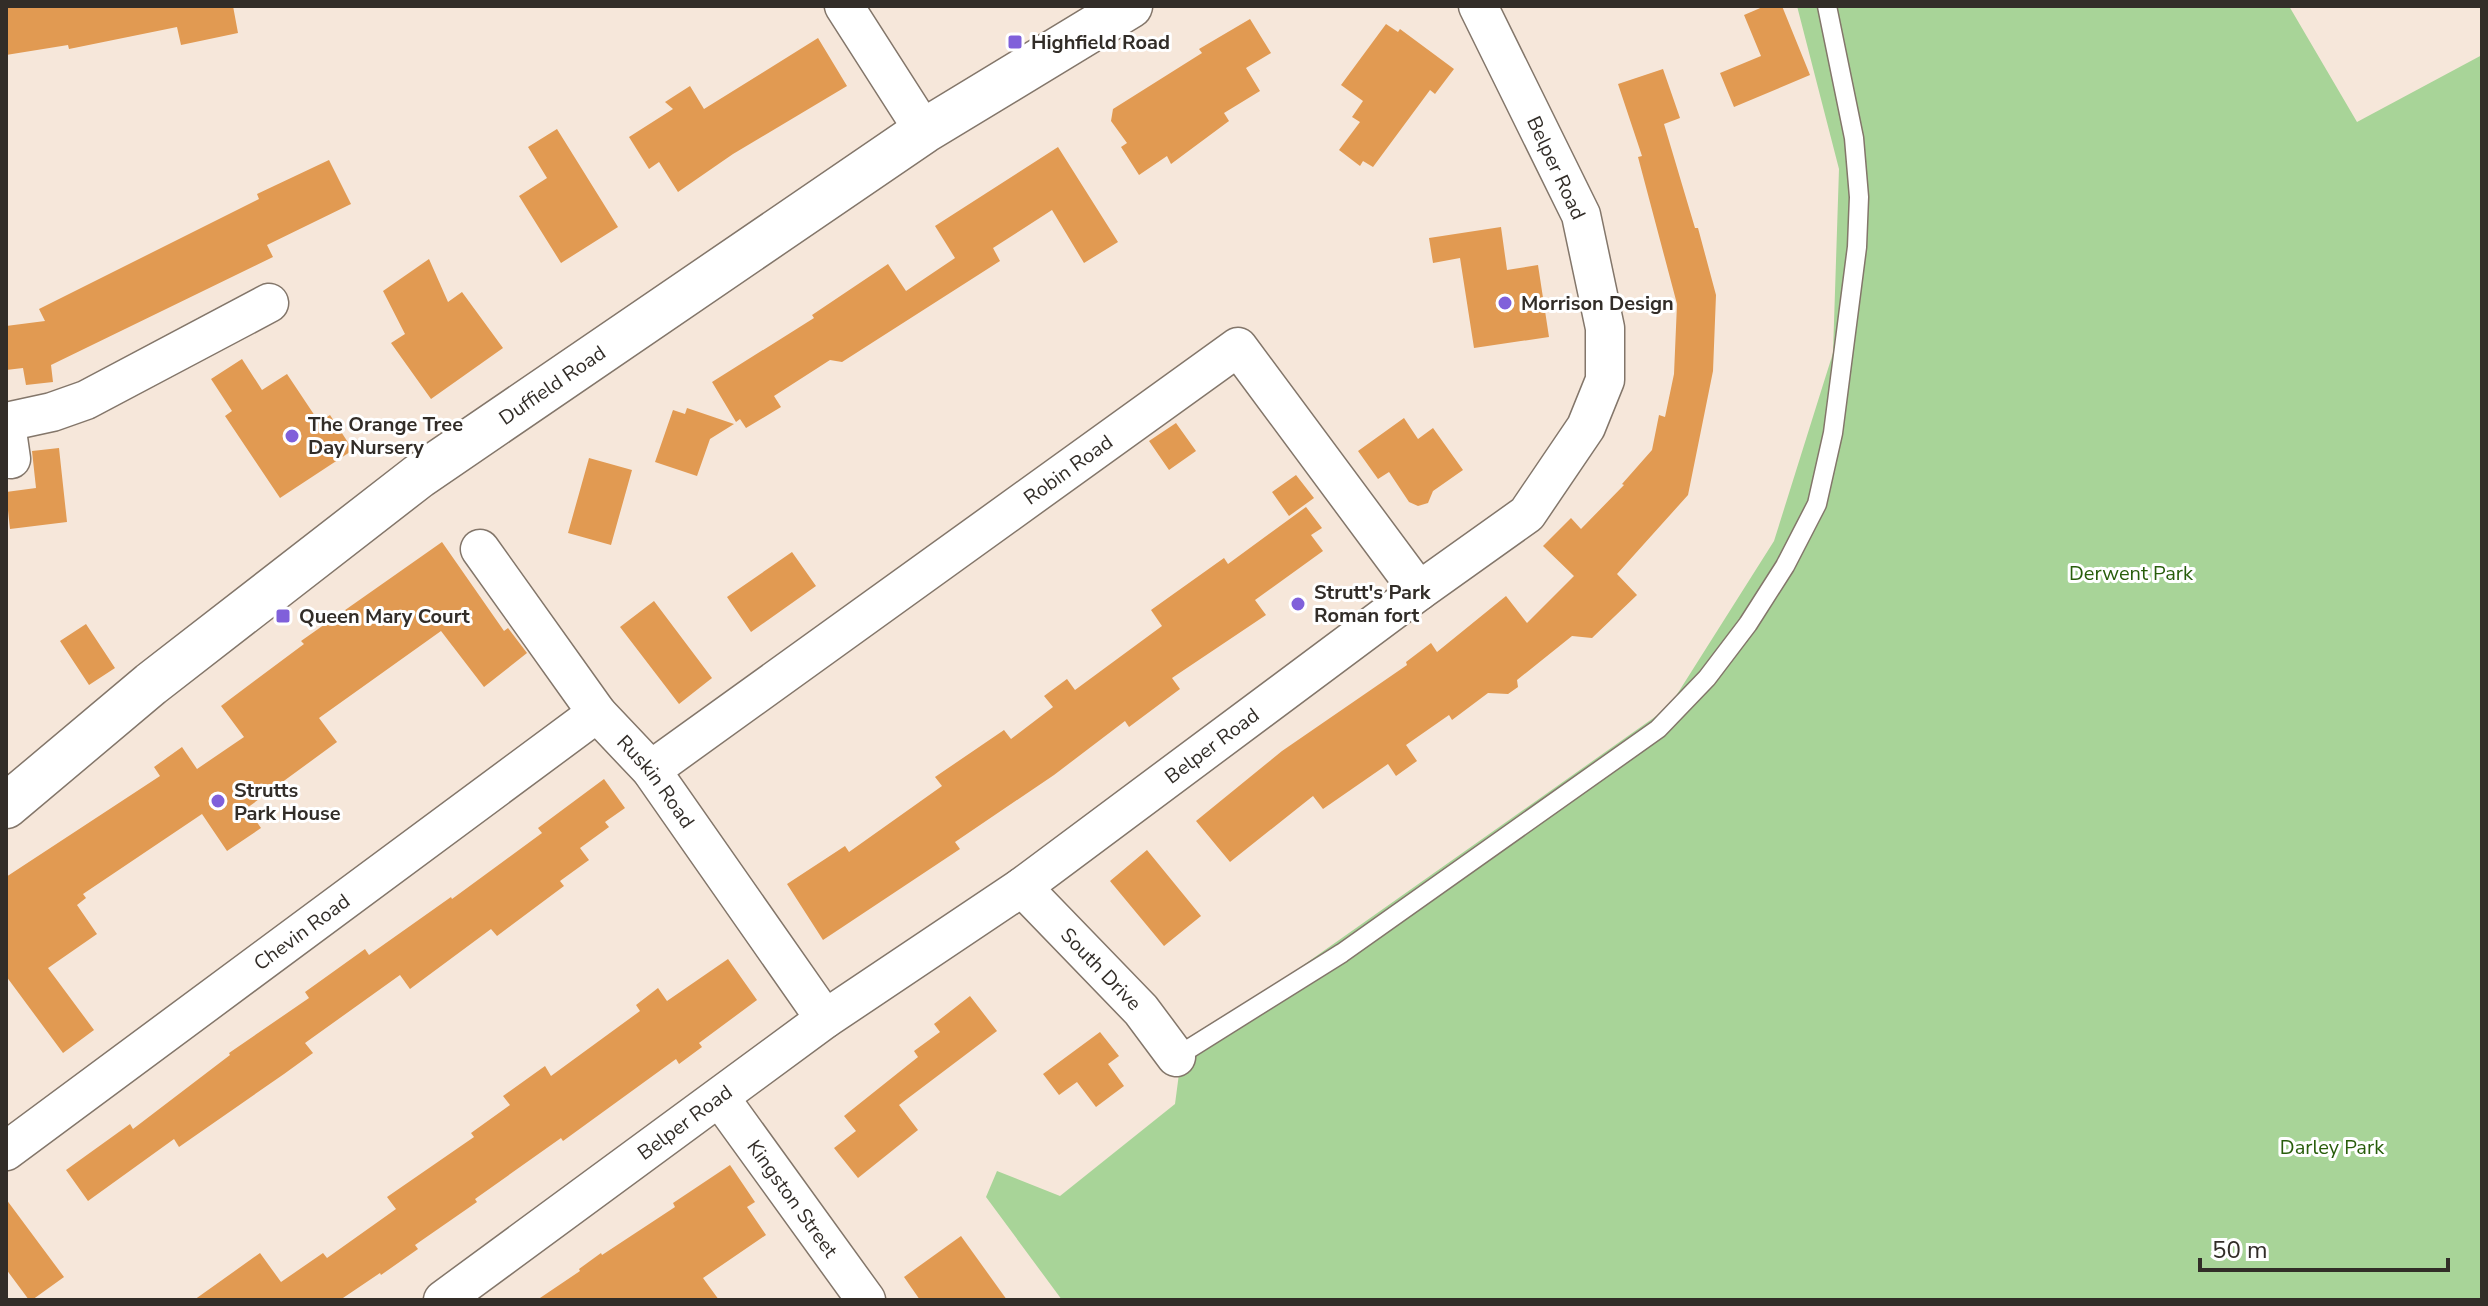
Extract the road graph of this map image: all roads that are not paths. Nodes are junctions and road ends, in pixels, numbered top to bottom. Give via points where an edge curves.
1 (844, 6) edge
2 (1130, 6) edge
3 (1478, 6) edge
4 (1827, 6) edge
5 (924, 131) junction
6 (269, 303) dead end
7 (8, 435) edge
8 (480, 549) dead end
9 (1419, 591) junction
10 (597, 713) junction
11 (651, 770) junction
12 (6, 806) edge
13 (1022, 887) junction
14 (825, 1019) junction
15 (1176, 1057) joint
16 (720, 1098) junction
17 (6, 1151) edge
18 (443, 1300) edge
19 (866, 1300) edge

1 - 5 street
2 - 5 main road, Duffield Road
3 - 9 street, Belper Road via 1581,215 1605,328 1605,380 1586,427 1527,514
4 - 15 lane via 1854,138 1857,247 1833,433 1817,504 1785,566 1715,668 1658,729 1342,953
5 - 12 main road, Duffield Road via 419,476 151,684
6 - 7 street
8 - 10 street, Ruskin Road
9 - 11 street, Robin Road via 1238,347
9 - 13 street, Belper Road
10 - 11 street, Ruskin Road
10 - 17 street, Chevin Road
11 - 14 street, Ruskin Road
13 - 14 street, Belper Road
13 - 15 street, South Drive via 1141,1010
14 - 16 street, Belper Road
16 - 18 street, Belper Road
16 - 19 street, Kingston Street

